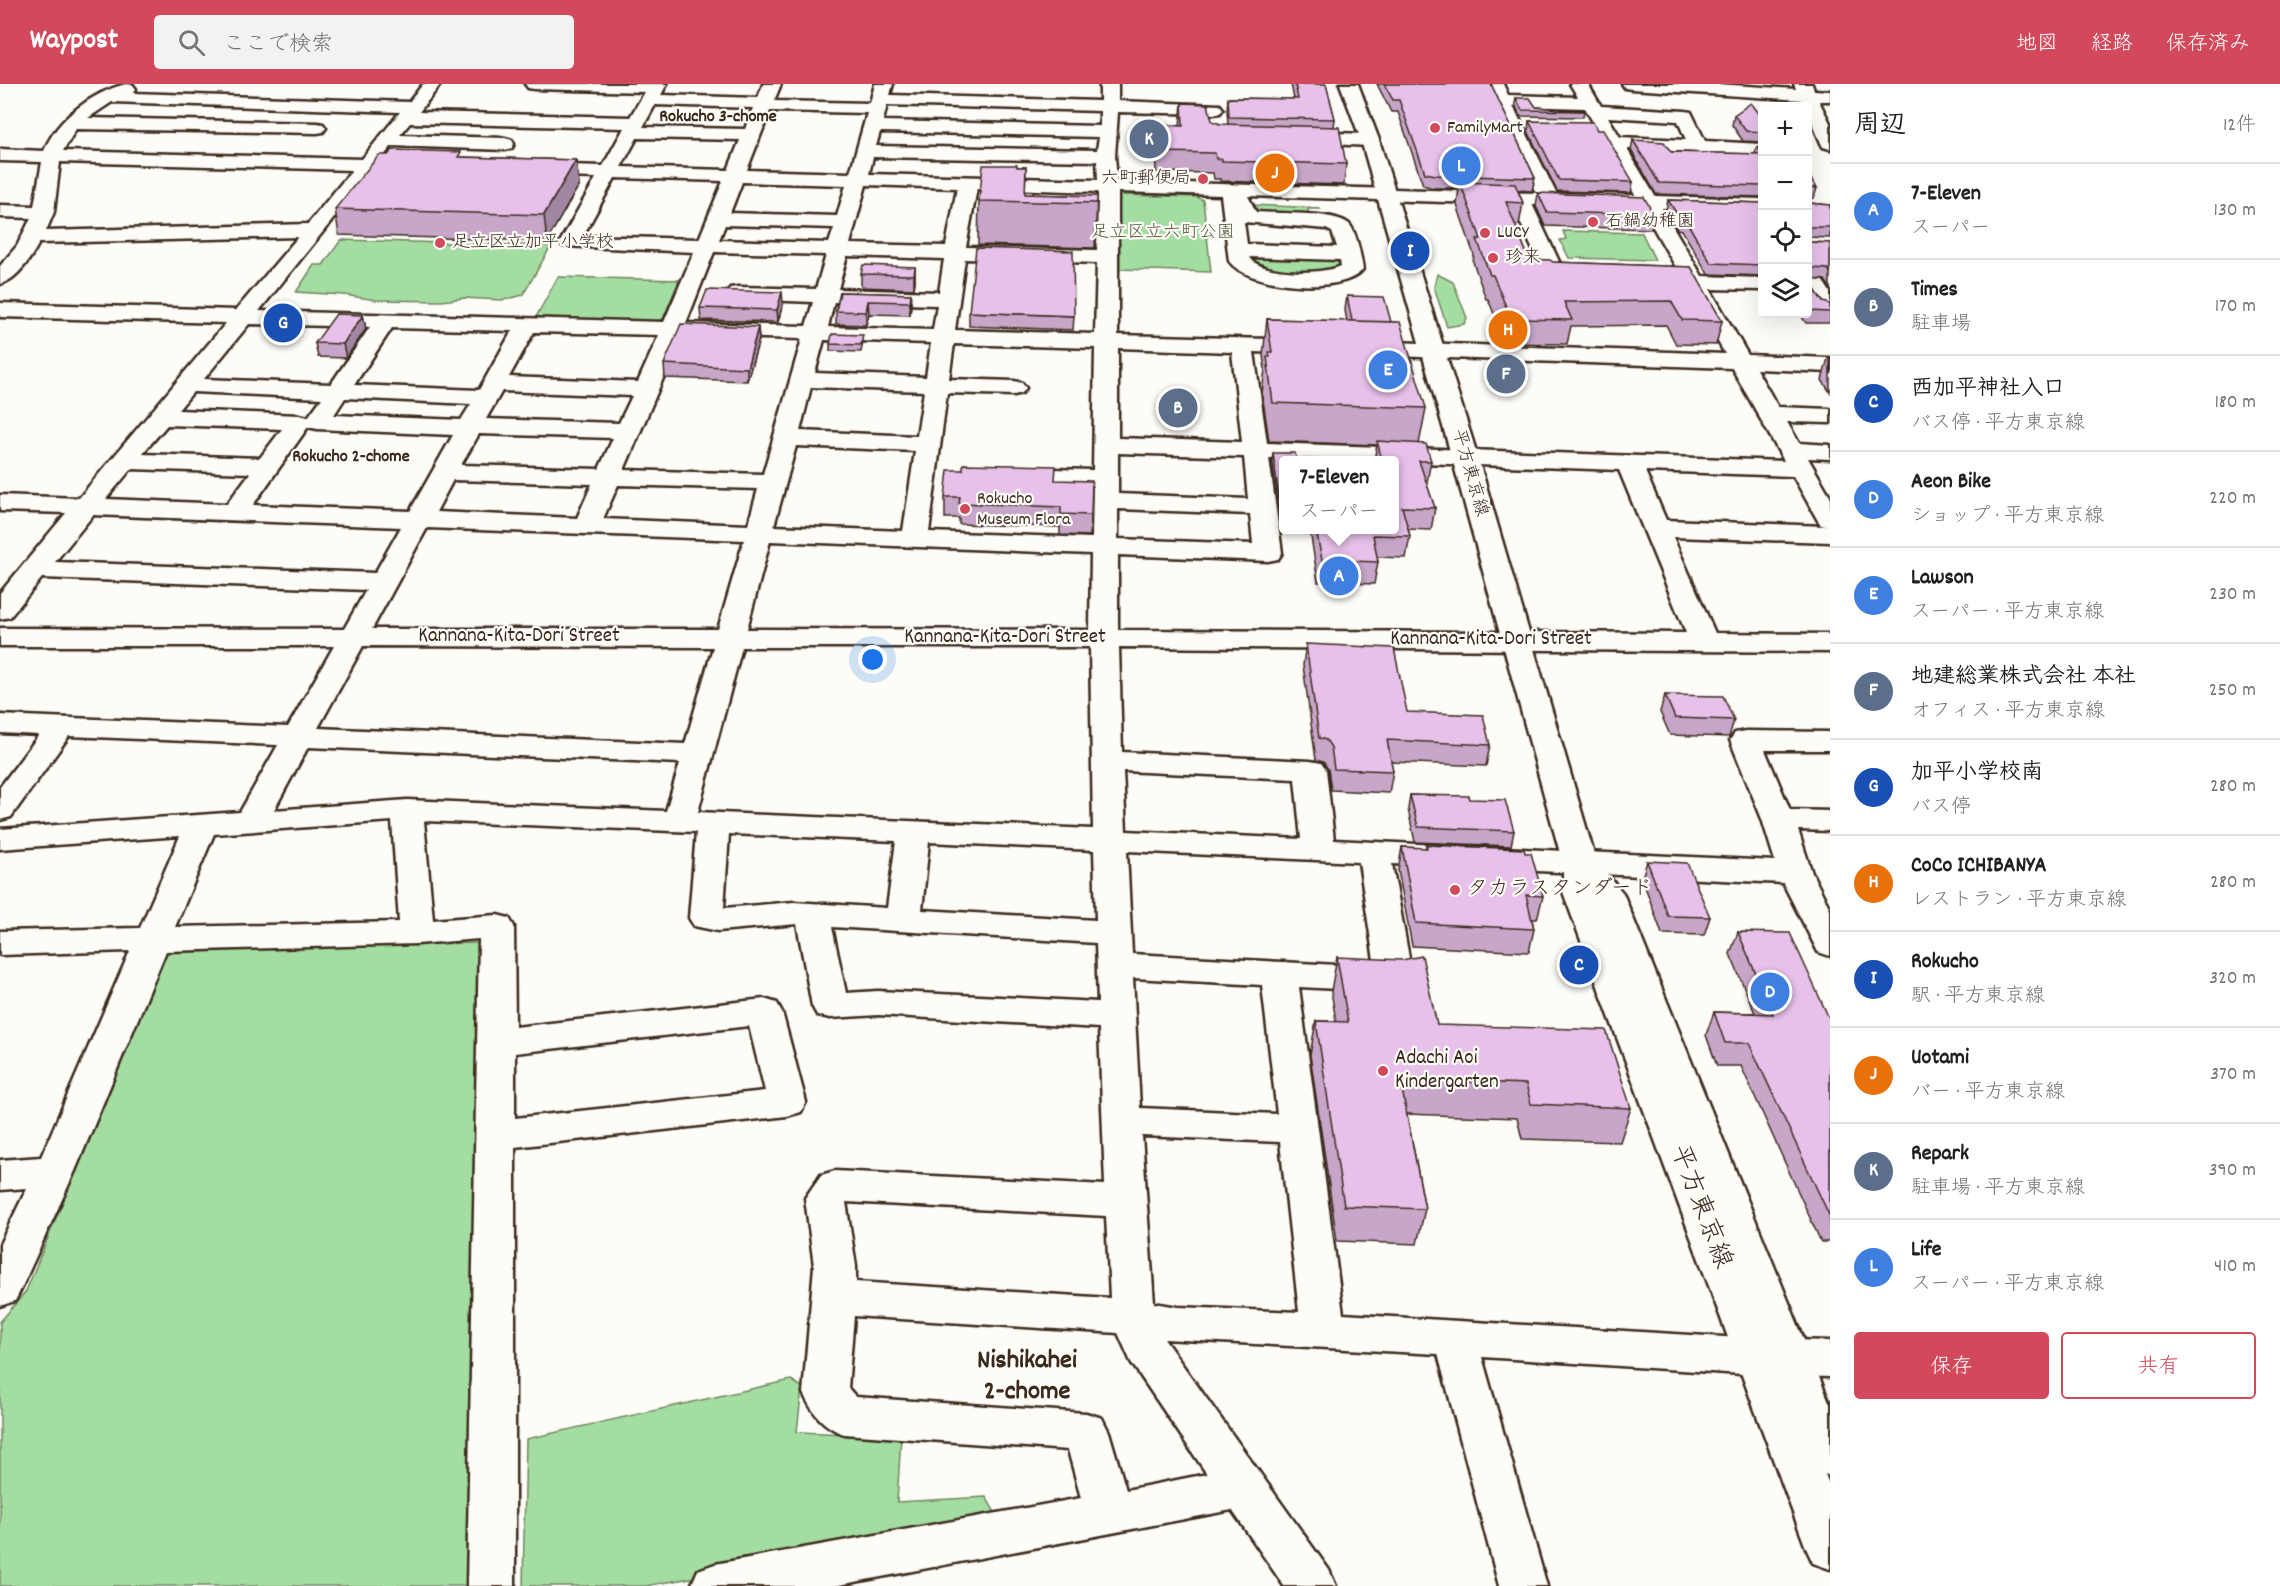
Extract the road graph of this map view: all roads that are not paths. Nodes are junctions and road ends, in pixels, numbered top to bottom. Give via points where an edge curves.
1 (137, 84) edge
2 (246, 84) edge
3 (306, 84) edge
4 (534, 84) edge
5 (764, 84) edge
6 (772, 84) edge
7 (1349, 84) edge
8 (1580, 84) edge
9 (1631, 84) edge
10 (360, 85) edge
11 (1805, 89) edge
12 (655, 90) edge
13 (516, 92) edge
14 (1498, 92) edge
15 (969, 94) junction
16 (1830, 96) edge
17 (108, 98) junction
18 (228, 101) junction
19 (288, 103) junction
20 (340, 104) junction
21 (415, 104) edge
22 (878, 104) edge
23 (763, 105) junction
24 (1214, 109) dead end
25 (1597, 113) junction
26 (496, 119) junction
27 (1824, 119) edge
28 (522, 120) junction
29 (71, 123) junction
30 (1512, 123) junction
31 (1535, 123) edge
32 (1581, 124) edge
33 (320, 125) junction
34 (1108, 125) edge
35 (634, 127) junction
36 (963, 128) junction
37 (998, 129) junction
38 (751, 135) junction
39 (1274, 137) edge
40 (1370, 140) junction
41 (1615, 142) junction
42 (505, 144) junction
43 (1698, 146) junction
44 (1825, 148) edge
45 (1758, 149) edge
46 (866, 151) junction
47 (995, 154) junction
48 (0, 155) edge
49 (52, 157) junction
50 (286, 162) junction
51 (369, 165) junction
52 (433, 167) edge
53 (610, 172) junction
54 (735, 175) junction
55 (858, 179) junction
56 (968, 182) junction
57 (992, 183) junction
58 (1234, 190) junction
59 (1386, 193) junction
60 (1519, 197) junction
61 (1548, 198) junction
62 (1650, 200) junction
63 (1755, 210) edge
64 (0, 211) edge
65 (44, 212) junction
66 (717, 219) junction
67 (846, 222) junction
68 (314, 230) junction
69 (34, 237) junction
70 (706, 246) junction
71 (838, 249) junction
72 (955, 253) junction
73 (1107, 257) junction
74 (0, 278) edge
75 (1599, 279) edge
76 (1654, 281) edge
77 (1694, 282) junction
78 (1758, 284) edge
79 (1818, 286) edge
80 (688, 292) junction
81 (826, 296) junction
82 (949, 299) junction
83 (1830, 307) edge
84 (0, 310) edge
85 (242, 316) junction
86 (386, 320) junction
87 (527, 324) junction
88 (674, 328) junction
89 (815, 333) junction
90 (945, 336) junction
91 (1106, 341) junction
92 (1242, 344) junction
93 (1432, 351) junction
94 (1738, 362) junction
95 (1830, 365) edge
96 (802, 380) junction
97 (185, 385) junction
98 (937, 385) junction
99 (1014, 388) dead end
100 (647, 389) junction
101 (490, 390) junction
102 (338, 391) junction
103 (1769, 414) junction
104 (1830, 416) edge
105 (159, 417) junction
106 (308, 422) junction
107 (469, 427) junction
108 (629, 431) junction
109 (785, 438) junction
110 (928, 444) junction
111 (1107, 445) junction
112 (1255, 451) junction
113 (1830, 452) edge
114 (1465, 458) junction
115 (124, 461) junction
116 (1629, 463) junction
117 (267, 466) junction
118 (444, 472) junction
119 (1808, 474) edge
120 (981, 475) edge
121 (608, 478) junction
122 (774, 482) junction
123 (1107, 490) junction
124 (0, 503) edge
125 (86, 507) junction
126 (1262, 507) junction
127 (234, 513) junction
128 (1830, 519) edge
129 (417, 520) junction
130 (587, 526) junction
131 (1656, 528) junction
132 (761, 532) junction
133 (1830, 534) edge
134 (915, 537) junction
135 (1106, 546) junction
136 (34, 569) junction
137 (383, 582) junction
138 (0, 610) edge
139 (0, 637) edge
140 (352, 637) junction
141 (731, 638) junction
142 (1104, 639) junction
143 (1516, 640) junction
144 (1704, 642) junction
145 (1830, 643) edge
146 (0, 724) edge
147 (60, 727) junction
148 (299, 735) junction
149 (1830, 741) edge
150 (698, 754) junction
151 (1107, 761) junction
152 (0, 810) edge
153 (407, 810) junction
154 (1778, 819) junction
155 (252, 820) junction
156 (1830, 820) edge
157 (679, 821) junction
158 (713, 822) junction
159 (202, 823) junction
160 (914, 831) junction
161 (0, 839) edge
162 (1110, 840) junction
163 (1320, 850) junction
164 (1374, 854) junction
165 (1580, 864) junction
166 (1795, 873) junction
167 (812, 914) junction
168 (903, 920) junction
169 (417, 933) junction
170 (1828, 935) edge
171 (152, 940) junction
172 (0, 943) edge
173 (1115, 949) junction
174 (1279, 973) junction
175 (1117, 1016) junction
176 (496, 1042) junction
177 (1121, 1121) junction
178 (1298, 1129) junction
179 (494, 1135) junction
180 (55, 1171) junction
181 (0, 1175) edge
182 (1126, 1202) junction
183 (0, 1289) edge
184 (834, 1298) junction
185 (1134, 1317) junction
186 (1323, 1330) junction
187 (1455, 1337) junction
188 (1772, 1357) junction
189 (1830, 1359) edge
190 (1830, 1456) edge
191 (1243, 1487) junction
192 (1109, 1514) junction
193 (1830, 1548) edge
194 (491, 1586) edge
195 (715, 1586) edge
196 (1311, 1586) edge
197 (1523, 1586) edge

1 - 17 street
2 - 18 street
3 - 19 street
4 - 12 street
5 - 6 street
6 - 23 street
7 - 40 street, 平方東京線
8 - 25 street
9 - 11 street
10 - 20 street
11 - 16 street
11 - 27 street
12 - 23 street
12 - 35 street
13 - 26 street
14 - 25 street
14 - 30 street
15 - 22 street
15 - 34 street
15 - 36 street
17 - 18 street
17 - 29 street
18 - 19 street
19 - 20 street
20 - 21 street
20 - 33 street
21 - 26 street
21 - 33 street
21 - 42 street
21 - 51 street
22 - 23 street
22 - 36 street
22 - 46 street
23 - 38 street
24 - 34 street
25 - 32 street
25 - 41 street
25 - 43 street via 1685,116
26 - 28 street
27 - 44 street
28 - 35 street
28 - 42 street
29 - 33 street
29 - 49 street
30 - 31 street
30 - 61 street
33 - 50 street
34 - 37 street
34 - 47 street
34 - 57 street
34 - 58 street
34 - 73 street
35 - 38 street
35 - 53 street
36 - 37 street
37 - 47 street
38 - 54 street
39 - 40 street
40 - 59 street, 平方東京線
41 - 43 street
41 - 62 street
42 - 53 street via 500,166
43 - 45 street
46 - 47 street
46 - 55 street
47 - 57 street
48 - 49 street
49 - 50 street
49 - 65 street
50 - 51 street
51 - 52 street
51 - 68 street
53 - 54 street
53 - 70 street via 570,242
54 - 55 street
54 - 66 street
55 - 56 street
55 - 67 street
56 - 57 street
56 - 72 street
58 - 58 street via 1251,218 1329,223 1341,228 1348,246 1236,243 1230,198
58 - 59 street
59 - 60 street
59 - 93 street, 平方東京線
60 - 61 street
60 - 75 street via 1556,278
61 - 62 street
62 - 63 street
62 - 77 street
64 - 65 street
65 - 69 street
66 - 67 street
66 - 70 street
67 - 71 street
68 - 69 street
68 - 85 street
69 - 74 street
70 - 71 street
70 - 80 street
71 - 72 street
71 - 81 street
72 - 73 street
72 - 82 street
73 - 91 street
76 - 77 street
77 - 78 street
77 - 94 street
79 - 83 street
80 - 81 street
80 - 88 street
81 - 82 street
81 - 89 street
82 - 90 street
84 - 85 street
85 - 86 street
85 - 97 street
86 - 87 street
86 - 102 street
87 - 88 street
87 - 101 street
88 - 89 street
88 - 100 street
89 - 90 street
89 - 96 street
90 - 91 street
90 - 98 street
91 - 92 street
91 - 111 street
92 - 93 street
92 - 112 street
93 - 94 street
93 - 114 street, 平方東京線
94 - 95 street
94 - 103 street
96 - 98 street
96 - 109 street
97 - 102 street
97 - 105 street
98 - 99 street
98 - 110 street
100 - 101 street
100 - 108 street
101 - 102 street
101 - 107 street
102 - 106 street
103 - 104 street
103 - 119 street
105 - 106 street
105 - 115 street
106 - 107 street
106 - 117 street
107 - 108 street
107 - 118 street
108 - 121 street
109 - 110 street
109 - 122 street
110 - 134 street via 936,474
111 - 112 street
111 - 123 street
112 - 114 street
112 - 126 street
113 - 119 street
114 - 116 street
114 - 143 street, 平方東京線
115 - 117 street
115 - 125 street
116 - 119 street
116 - 131 street
117 - 127 street
118 - 121 street
118 - 129 street
119 - 128 street
120 - 123 street
121 - 122 street
121 - 130 street
122 - 132 street
123 - 126 street
123 - 135 street
124 - 125 street
125 - 127 street
125 - 136 street
126 - 135 street via 1268,553
127 - 129 street
129 - 130 street
129 - 137 street
130 - 132 street
131 - 133 street
131 - 144 street
132 - 134 street
132 - 141 street
134 - 135 street
135 - 142 street
136 - 137 street
136 - 138 street
137 - 140 street
139 - 140 street, Kannana-Kita-Dori Street
140 - 141 street, Kannana-Kita-Dori Street
140 - 148 street
141 - 142 street, Kannana-Kita-Dori Street
141 - 150 street
142 - 143 street, Kannana-Kita-Dori Street
142 - 151 street
143 - 144 street, Kannana-Kita-Dori Street
143 - 165 street, 平方東京線
144 - 145 street, Kannana-Kita-Dori Street
146 - 147 street
147 - 148 street
147 - 152 street
148 - 150 street
148 - 155 street
149 - 154 street via 1746,740
150 - 157 street
151 - 162 street
151 - 163 street via 1310,770
153 - 155 street
153 - 157 street
153 - 169 street
154 - 156 street
154 - 166 street
155 - 159 street
157 - 158 street
158 - 160 street
158 - 167 street via 706,918
159 - 161 street
159 - 171 street
160 - 162 street
160 - 168 street
162 - 163 street
162 - 173 street
163 - 164 street
164 - 165 street
164 - 174 street via 1395,980
165 - 166 street
165 - 188 street, 平方東京線 via 1580,892
166 - 170 street
167 - 168 street
167 - 175 street via 830,1006 878,1003
168 - 173 street
169 - 171 street
169 - 176 street via 497,926
171 - 172 street
171 - 180 street
173 - 174 street
173 - 175 street
174 - 178 street
175 - 177 street
176 - 179 street
176 - 179 street via 764,1012 787,1101
177 - 178 street
177 - 182 street
178 - 186 street
179 - 194 street
180 - 181 street
180 - 183 street
182 - 184 street via 835,1186 825,1198 835,1266
182 - 185 street
184 - 185 street
184 - 192 street via 825,1393 844,1415 1086,1432
185 - 186 street via 1178,1324
185 - 191 street via 1146,1349
186 - 187 street
187 - 188 street
187 - 197 street
188 - 189 street
188 - 190 street, 平方東京線
188 - 193 street, 平方東京線
191 - 192 street
191 - 196 street
192 - 195 street

